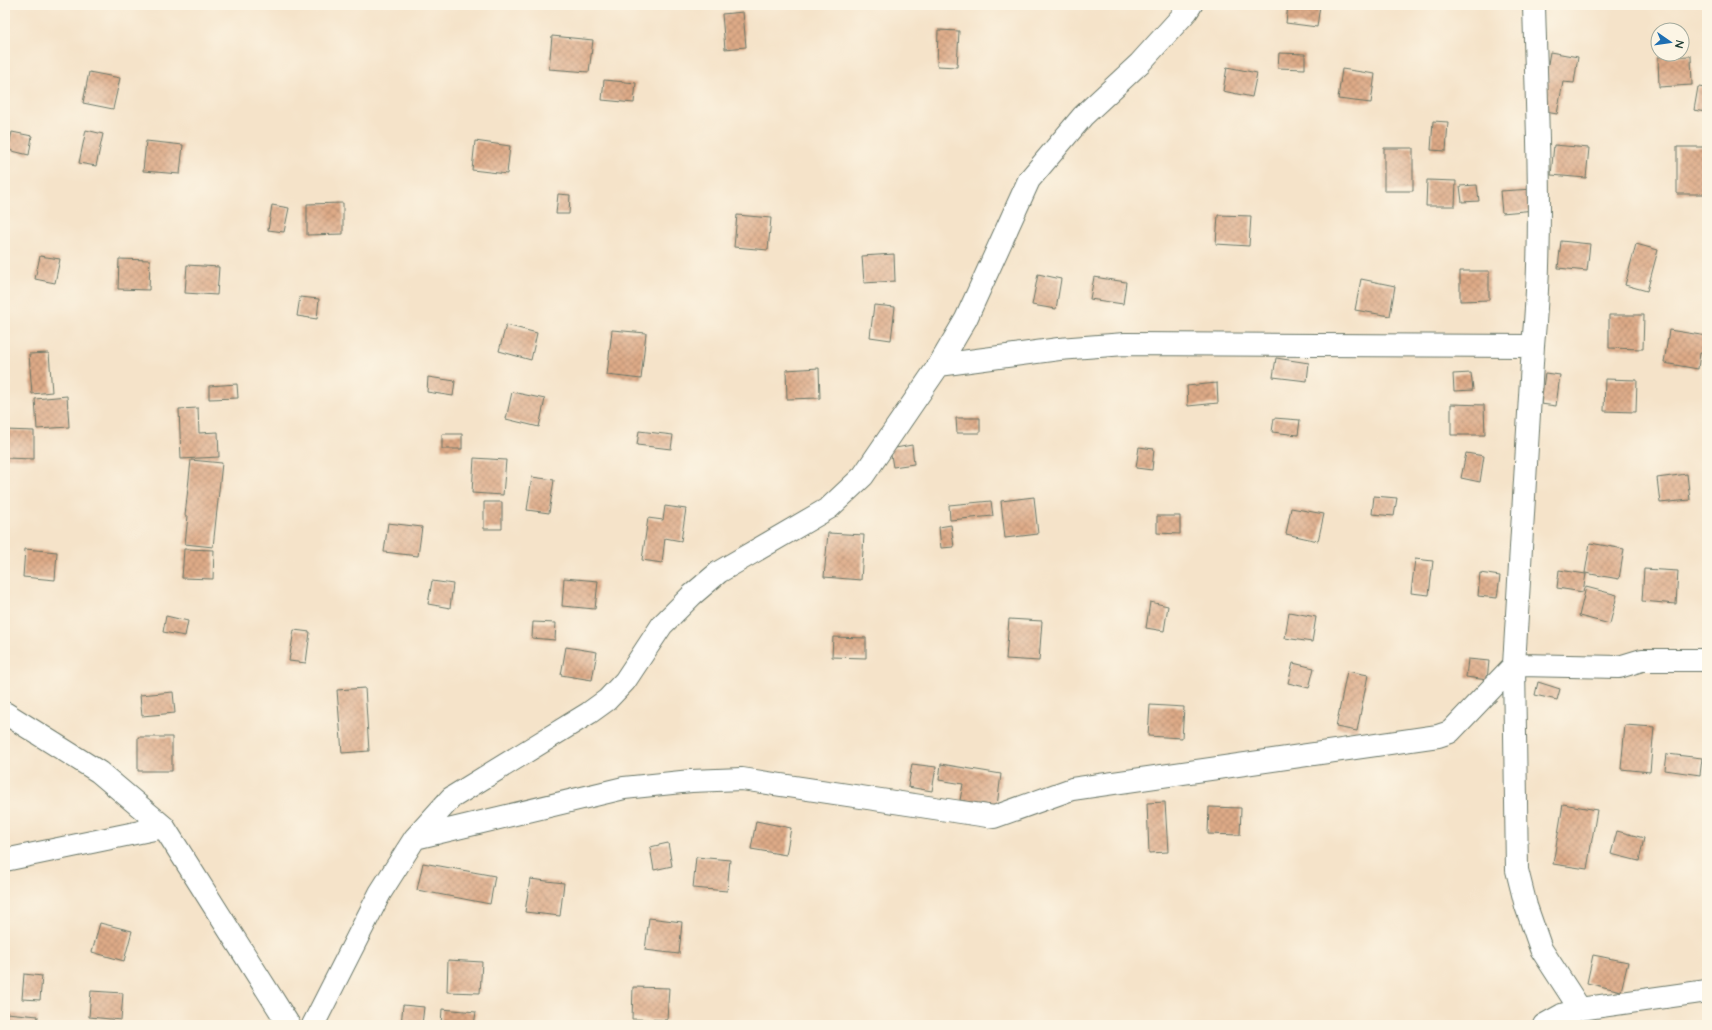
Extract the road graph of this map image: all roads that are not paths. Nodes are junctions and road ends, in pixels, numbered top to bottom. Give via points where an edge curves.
1 (1191, 5) edge
2 (1534, 5) edge
3 (1533, 346) junction
4 (939, 365) junction
5 (1707, 660) edge
6 (1514, 665) junction
7 (5, 713) edge
8 (164, 827) junction
9 (415, 838) junction
10 (5, 860) edge
11 (1707, 991) edge
12 (1580, 1009) junction
13 (289, 1025) edge
14 (313, 1025) edge
15 (1544, 1025) edge

1 - 4 street via 1140,63 1083,116 1029,180 966,319
2 - 3 street via 1540,210 1538,297
3 - 4 street via 1125,344 1059,349
3 - 6 street
4 - 9 street via 863,476 829,508 719,572 662,625 625,681 608,700 451,798
5 - 6 street via 1642,660 1619,667
6 - 9 street via 1450,732 1438,736 1072,789 994,817 742,779 624,788
6 - 12 street via 1517,870 1541,949
7 - 8 street via 99,772
8 - 10 street
8 - 13 street
9 - 14 street via 380,893
11 - 12 street
12 - 15 street

